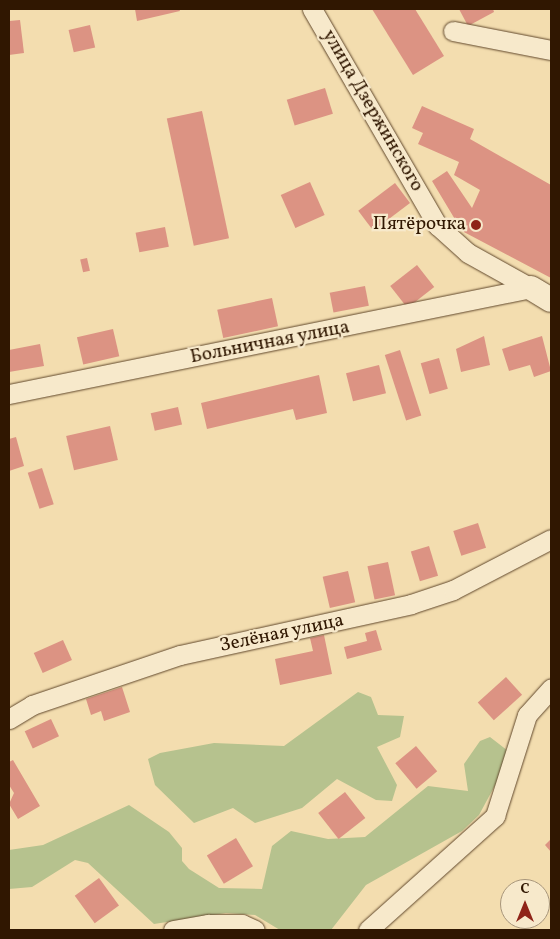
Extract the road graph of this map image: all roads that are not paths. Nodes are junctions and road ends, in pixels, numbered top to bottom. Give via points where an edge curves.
1 (312, 9) edge
2 (453, 31) dead end
3 (551, 50) edge
4 (541, 294) edge
5 (9, 394) edge
6 (551, 539) edge
7 (551, 688) edge
8 (9, 719) edge
9 (173, 930) edge
10 (255, 930) edge
11 (368, 930) edge

1 - 4 street, улица Дзержинского via 438,226 468,253
2 - 3 street
4 - 5 street, Больничная улица
6 - 8 street, Зелёная улица via 428,598 345,621 180,655 32,705
7 - 11 street via 527,716 495,816
9 - 10 street via 208,924 242,924

